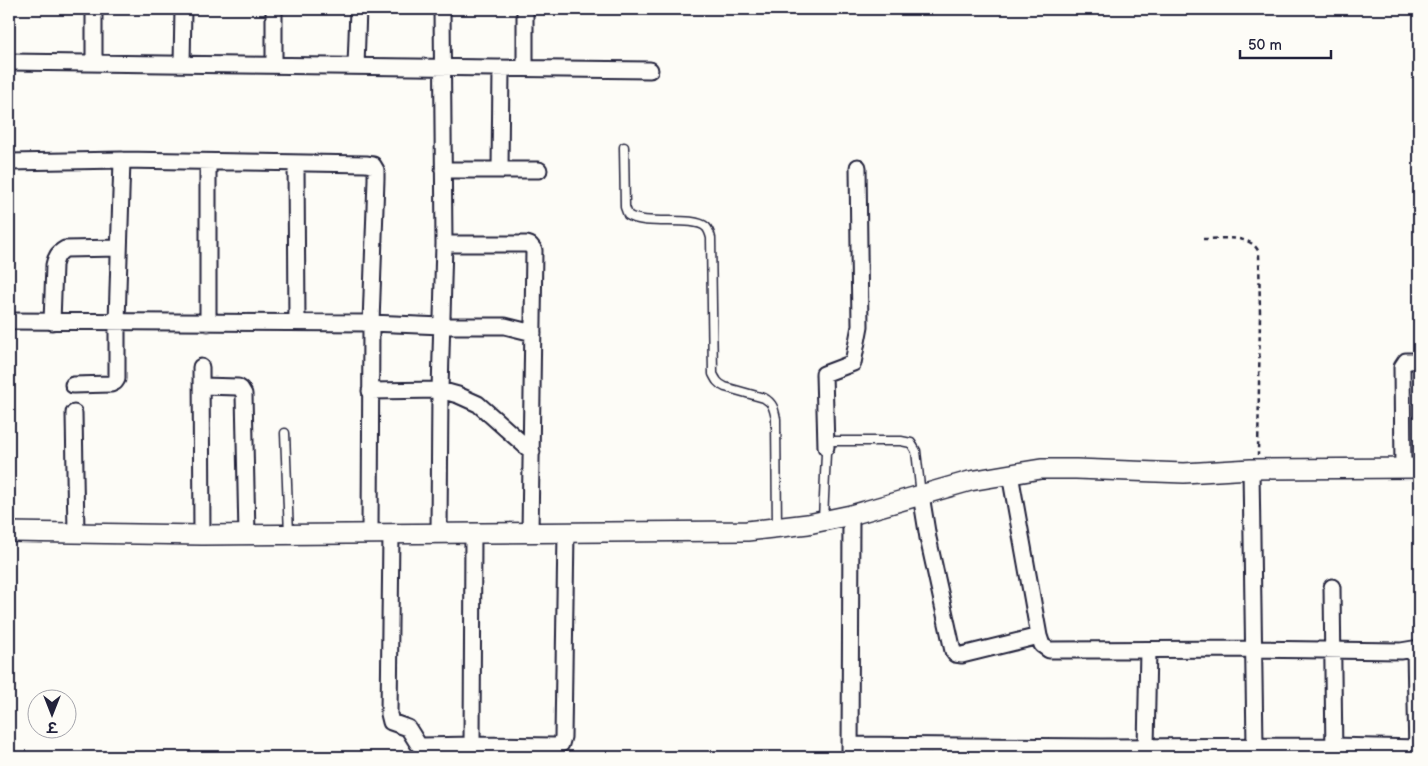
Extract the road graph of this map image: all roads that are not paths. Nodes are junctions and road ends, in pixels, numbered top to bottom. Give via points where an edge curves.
1 (94, 9) edge
2 (183, 9) edge
3 (274, 9) edge
4 (358, 9) edge
5 (442, 9) edge
6 (526, 9) edge
7 (9, 62) edge
8 (94, 62) junction
9 (182, 64) junction
10 (274, 65) junction
11 (356, 66) junction
12 (442, 67) junction
13 (501, 68) junction
14 (524, 68) junction
15 (650, 70) dead end
16 (624, 147) dead end
17 (122, 160) junction
18 (9, 162) edge
19 (208, 162) junction
20 (296, 163) junction
21 (858, 167) dead end
22 (443, 170) junction
23 (500, 170) junction
24 (539, 170) dead end
25 (444, 244) junction
26 (119, 248) junction
27 (9, 321) edge
28 (52, 322) junction
29 (117, 322) junction
30 (208, 322) junction
31 (297, 323) junction
32 (371, 323) junction
33 (442, 326) junction
34 (533, 333) junction
35 (1419, 337) edge
36 (1419, 361) edge
37 (201, 367) dead end
38 (73, 384) dead end
39 (202, 386) junction
40 (440, 390) junction
41 (370, 391) junction
42 (74, 413) dead end
43 (285, 432) dead end
44 (826, 447) junction
45 (532, 452) junction
46 (1411, 468) edge
47 (1254, 469) junction
48 (1010, 474) junction
49 (921, 495) junction
50 (851, 515) junction
51 (823, 520) junction
52 (777, 528) junction
53 (9, 532) edge
54 (473, 532) junction
55 (566, 532) junction
56 (76, 533) junction
57 (370, 533) junction
58 (439, 533) junction
59 (530, 533) junction
60 (290, 534) junction
61 (391, 534) junction
62 (202, 535) junction
63 (247, 535) junction
64 (1332, 587) dead end
65 (1039, 636) junction
66 (1254, 649) junction
67 (1417, 649) edge
68 (1148, 650) junction
69 (1333, 650) junction
70 (472, 745) junction
71 (1255, 746) junction
72 (1146, 747) junction
73 (850, 751) edge
74 (1418, 751) edge
75 (1334, 752) edge

1 - 8 street
2 - 9 street
3 - 10 street
4 - 11 street
5 - 12 street
6 - 14 street
7 - 8 street
8 - 9 street
9 - 10 street
10 - 11 street
11 - 12 street
12 - 13 street
12 - 22 street
13 - 14 street
13 - 23 street
14 - 15 street
16 - 52 lane via 625,207 628,215 637,220 692,222 707,227 710,232 713,374 719,384 764,398 773,406 776,419
17 - 18 street
17 - 19 street
17 - 26 street
19 - 20 street
19 - 30 street
20 - 31 street
20 - 32 street via 366,164 373,165 376,170
21 - 44 street via 860,326 853,364 824,374
22 - 23 street
22 - 25 street
23 - 24 street
25 - 33 street
25 - 34 street via 527,244 532,247 535,254
26 - 28 street via 65,249 56,256
26 - 29 street
27 - 28 street
28 - 29 street
29 - 30 street
29 - 38 street via 115,382
30 - 31 street
31 - 32 street
32 - 33 street
32 - 41 street
33 - 34 street via 505,326
33 - 40 street
34 - 45 street
35 - 36 lane
36 - 46 street via 1406,361 1402,367
37 - 39 street
39 - 62 street
39 - 63 street via 238,387 244,394
40 - 41 street
40 - 45 street via 478,404
40 - 58 street
41 - 57 street
42 - 56 street
43 - 60 lane
44 - 49 lane via 836,440 911,443 916,451
44 - 51 lane
45 - 59 street
46 - 47 street
47 - 48 street via 1184,473 1040,469
47 - 66 street
48 - 49 street
48 - 65 street
49 - 50 street
49 - 65 street via 955,654
50 - 51 street
50 - 73 street
51 - 52 street
52 - 55 street
53 - 56 street
54 - 58 street
54 - 59 street
54 - 70 street
55 - 59 street
55 - 70 street via 561,744
56 - 62 street
57 - 60 street
57 - 61 street
58 - 61 street
60 - 63 street
61 - 70 street via 391,722 408,728 422,746
62 - 63 street
64 - 69 street
65 - 68 street via 1042,645 1049,650
66 - 68 street
66 - 69 street
66 - 71 street
67 - 69 street
67 - 74 street
68 - 72 street
69 - 75 street
71 - 72 street
71 - 75 street
72 - 73 street
74 - 75 street

